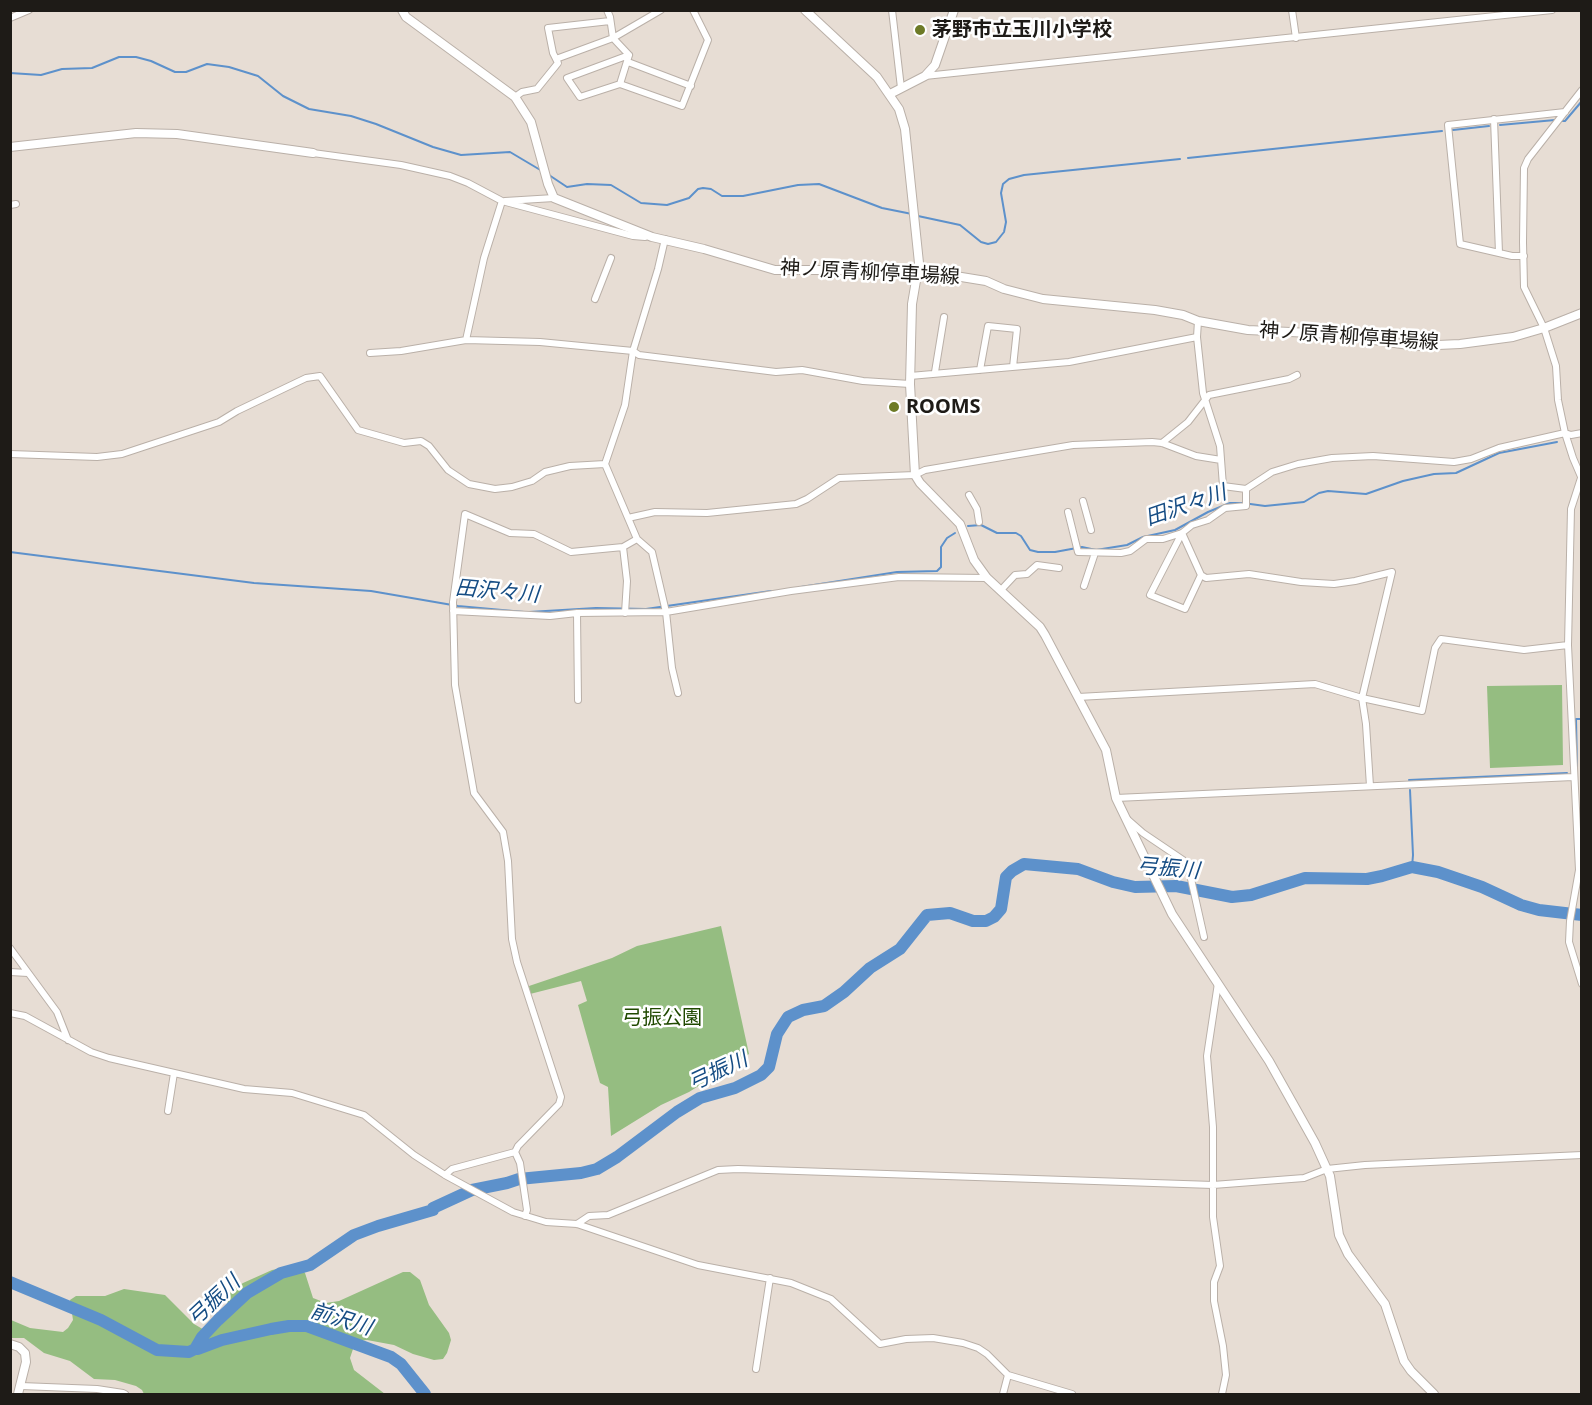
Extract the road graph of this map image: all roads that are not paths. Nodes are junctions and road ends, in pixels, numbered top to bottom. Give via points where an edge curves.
1 (29, 10) edge
2 (402, 10) edge
3 (607, 10) edge
4 (661, 10) edge
5 (693, 10) edge
6 (806, 10) edge
7 (892, 10) edge
8 (954, 10) edge
9 (1292, 10) edge
10 (1552, 10) edge
11 (10, 18) edge
12 (610, 21) junction
13 (613, 38) junction
14 (1296, 38) junction
15 (556, 59) junction
16 (628, 59) junction
17 (926, 76) junction
18 (620, 84) junction
19 (691, 86) junction
20 (901, 88) junction
21 (1581, 90) edge
22 (890, 94) junction
23 (515, 97) junction
24 (1565, 112) junction
25 (1494, 119) junction
26 (10, 147) edge
27 (312, 153) joint
28 (554, 198) junction
29 (502, 201) junction
30 (652, 237) junction
31 (665, 239) junction
32 (1499, 253) junction
33 (1524, 256) junction
34 (610, 258) dead end
35 (919, 272) junction
36 (595, 299) dead end
37 (1581, 313) edge
38 (944, 317) dead end
39 (1198, 321) junction
40 (1544, 328) junction
41 (1197, 337) junction
42 (466, 340) junction
43 (633, 351) junction
44 (370, 353) dead end
45 (1013, 367) junction
46 (980, 370) junction
47 (935, 372) junction
48 (1297, 375) dead end
49 (910, 380) junction
50 (1205, 400) junction
51 (1565, 433) junction
52 (1581, 433) edge
53 (1162, 443) junction
54 (10, 454) edge
55 (1221, 460) junction
56 (605, 464) junction
57 (915, 475) junction
58 (1581, 478) edge
59 (1246, 489) junction
60 (969, 495) dead end
61 (1083, 501) dead end
62 (1068, 512) dead end
63 (628, 518) junction
64 (979, 522) dead end
65 (1091, 530) dead end
66 (1182, 533) junction
67 (637, 539) junction
68 (623, 547) junction
69 (1095, 553) junction
70 (1059, 568) dead end
71 (1201, 575) junction
72 (987, 578) junction
73 (1084, 586) dead end
74 (1001, 590) junction
75 (453, 608) junction
76 (625, 612) junction
77 (666, 612) junction
78 (577, 613) junction
79 (1568, 645) junction
80 (678, 693) dead end
81 (1078, 697) junction
82 (1362, 698) junction
83 (579, 700) dead end
84 (1573, 777) junction
85 (1370, 786) junction
86 (1116, 798) junction
87 (1579, 799) edge
88 (1125, 817) junction
89 (1204, 937) dead end
90 (10, 948) edge
91 (10, 972) edge
92 (28, 973) junction
93 (1218, 983) junction
94 (1581, 984) edge
95 (10, 1013) edge
96 (69, 1041) junction
97 (174, 1073) junction
98 (168, 1111) dead end
99 (515, 1152) junction
100 (1581, 1155) edge
101 (1327, 1168) junction
102 (445, 1175) junction
103 (1213, 1185) junction
104 (525, 1216) junction
105 (577, 1224) junction
106 (770, 1278) junction
107 (10, 1344) edge
108 (756, 1369) dead end
109 (1008, 1375) junction
110 (20, 1390) edge
111 (125, 1395) edge
112 (1003, 1395) edge
113 (1072, 1395) edge
114 (1222, 1395) edge
115 (1434, 1395) edge

1 - 11 street
2 - 23 street
3 - 12 street
4 - 13 street
5 - 19 street via 708,40
6 - 22 street
7 - 20 street
8 - 17 street via 935,66
9 - 14 street
10 - 14 street
12 - 13 street
12 - 15 street via 548,27
13 - 15 street
13 - 16 street
14 - 17 street
15 - 23 street via 558,63 537,89
16 - 18 street
16 - 18 street via 567,78 580,97
16 - 19 street
17 - 20 street
18 - 19 street via 682,106
20 - 22 street
21 - 24 street
22 - 35 street via 905,129
23 - 28 street via 531,122
24 - 25 street
24 - 33 street via 1524,168
25 - 32 street
25 - 32 street via 1448,125 1460,244
26 - 27 street via 146,133
27 - 29 street via 450,176
28 - 29 street
28 - 30 street, 神ノ原青柳停車場線
29 - 30 street via 633,236
29 - 42 street via 484,258
30 - 31 street, 神ノ原青柳停車場線
31 - 35 street, 神ノ原青柳停車場線 via 775,270
31 - 43 street
32 - 33 street
33 - 40 street via 1524,287
34 - 36 street
35 - 39 street, 神ノ原青柳停車場線 via 986,281 1043,299 1155,310
35 - 49 street via 912,304
37 - 40 street, 神ノ原青柳停車場線
38 - 47 street
39 - 40 street, 神ノ原青柳停車場線 via 1248,330 1311,332 1416,346 1478,342
39 - 41 street
40 - 51 street via 1556,366
41 - 45 street via 1069,362
41 - 50 street
42 - 43 street
42 - 44 street
43 - 49 street via 639,355 776,372 802,370 863,381
43 - 56 street via 625,405
45 - 46 street
45 - 46 street via 1017,329 988,326
46 - 47 street
47 - 49 street
48 - 50 street via 1209,394
49 - 57 street
50 - 53 street via 1188,422
50 - 55 street
51 - 52 street
51 - 58 street
51 - 59 street via 1454,462 1355,456 1309,462 1272,472
53 - 55 street via 1196,456
53 - 57 street via 1073,445 925,470
54 - 56 street via 122,454 219,422 306,378 320,376 358,430 404,443 421,441 448,470 469,484 495,489 512,487 545,472
55 - 59 street via 1224,486
56 - 63 street
57 - 63 street via 839,478 796,504 707,513 655,512
57 - 72 street via 960,524 974,560
58 - 79 street via 1572,509
59 - 66 street via 1246,506 1225,508
60 - 64 street
61 - 65 street
62 - 69 street via 1078,552
63 - 67 street
66 - 69 street via 1146,539 1130,551
66 - 71 street
66 - 71 street via 1150,595 1185,609
67 - 68 street
67 - 77 street via 652,552
68 - 75 street via 572,552 534,534 510,533 465,514
68 - 76 street
69 - 73 street
70 - 74 street via 1037,565 1028,574 1015,575
71 - 82 street via 1206,578 1249,574 1334,584 1392,572
72 - 74 street
72 - 77 street via 898,577
74 - 81 street via 1040,627
75 - 78 street via 550,616
75 - 99 street via 455,685 474,793 503,832 517,962 561,1097
76 - 77 street
76 - 78 street
77 - 80 street
78 - 83 street
79 - 82 street via 1524,650 1441,639 1422,711
79 - 84 street
81 - 82 street via 1315,684
81 - 86 street via 1106,750
82 - 85 street
84 - 85 street
84 - 87 street
85 - 86 street
86 - 88 street
87 - 94 street via 1579,870 1569,942
88 - 89 street via 1184,860 1190,870
88 - 93 street via 1172,914
90 - 92 street
91 - 92 street
92 - 96 street via 57,1012
93 - 101 street via 1269,1061
93 - 103 street via 1207,1056
95 - 96 street via 26,1016
96 - 97 street via 109,1058
97 - 98 street
97 - 102 street via 244,1089 292,1093 364,1115
99 - 102 street via 452,1169
99 - 104 street via 520,1163
100 - 101 street
101 - 103 street via 1304,1178
101 - 115 street via 1339,1234 1348,1254 1385,1304 1404,1361
102 - 104 street
103 - 105 street via 718,1170 608,1215 589,1216
103 - 114 street via 1220,1266 1214,1282 1214,1301 1226,1375
104 - 105 street
105 - 106 street via 698,1265
106 - 108 street
106 - 109 street via 831,1299 880,1344 933,1338 963,1343 987,1354
107 - 110 street via 25,1353 26,1370
109 - 112 street
109 - 113 street
110 - 111 street via 97,1389

